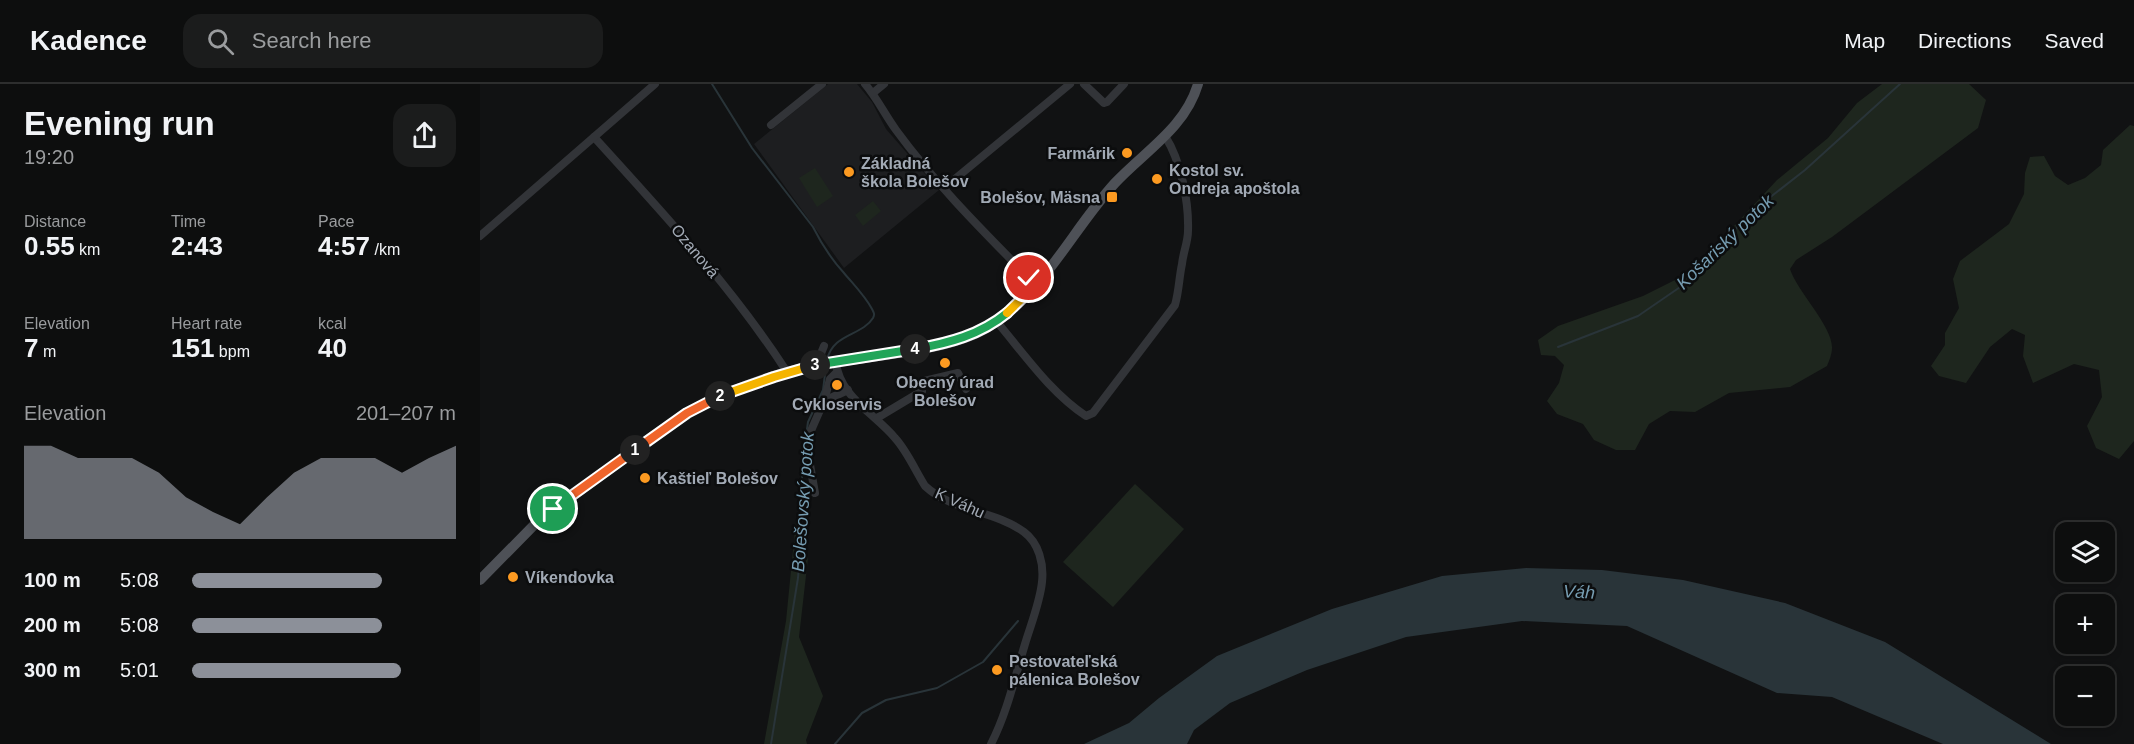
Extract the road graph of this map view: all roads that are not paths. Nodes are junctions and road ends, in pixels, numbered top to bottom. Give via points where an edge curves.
1 (655, 84) edge
2 (822, 84) edge
3 (865, 84) edge
4 (884, 84) edge
5 (1070, 84) edge
6 (1084, 84) edge
7 (1124, 84) edge
8 (1198, 84) edge
9 (873, 93) junction
10 (771, 124) dead end
11 (1165, 136) junction
12 (594, 137) junction
13 (944, 188) junction
14 (480, 236) edge
15 (1036, 285) junction
16 (997, 321) junction
17 (824, 346) dead end
18 (830, 365) junction
19 (787, 372) junction
20 (966, 389) dead end
21 (848, 390) junction
22 (824, 401) junction
23 (877, 418) junction
24 (815, 494) dead end
25 (480, 580) edge
26 (991, 744) edge

1 - 12 street
2 - 10 street
3 - 9 street
4 - 9 street
5 - 13 street
6 - 7 street via 1104,103
8 - 11 main road via 1185,114
9 - 13 street via 896,130
11 - 15 main road via 1115,183
11 - 16 street via 1180,169 1187,214 1188,233 1175,306 1093,413 1086,416 1067,404
12 - 14 street
12 - 19 street, Ozanová via 688,241 760,330
13 - 15 street
15 - 16 main road
16 - 18 main road via 949,343
17 - 18 street via 820,356
18 - 19 main road
18 - 21 street, K Váhu
18 - 22 street
19 - 25 main road via 687,413 539,520
20 - 23 street via 958,373 920,382 922,391
21 - 22 street
21 - 23 street, K Váhu
22 - 24 street via 810,433 809,459
23 - 26 street, K Váhu via 900,443 925,486 937,496 1013,525 1032,538 1037,547 1042,582

